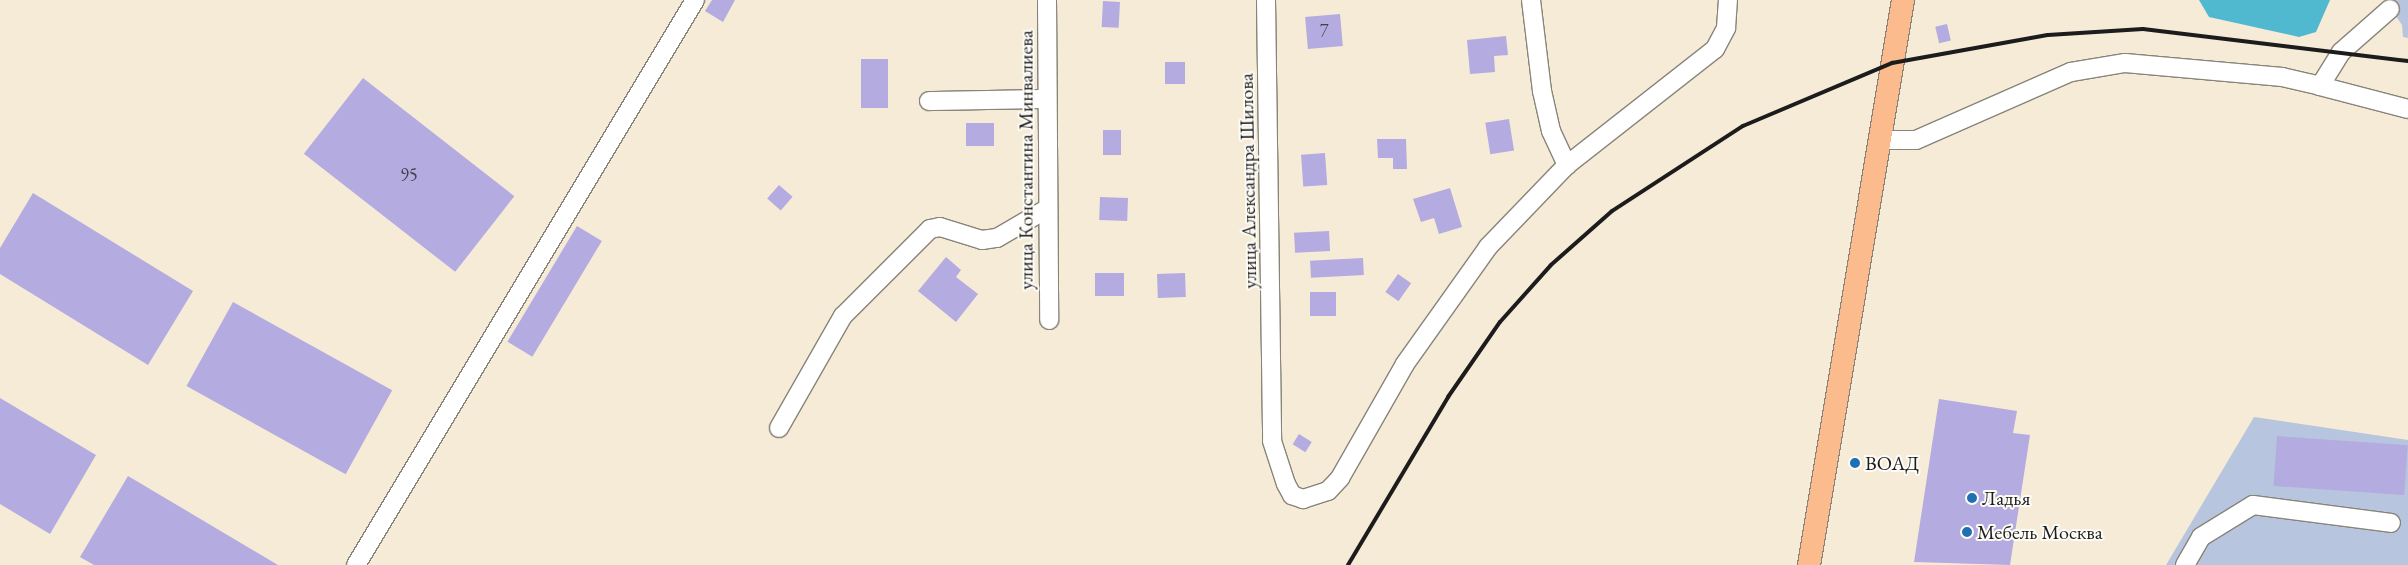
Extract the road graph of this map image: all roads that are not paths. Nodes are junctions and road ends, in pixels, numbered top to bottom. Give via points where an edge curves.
1 (695, 0) edge
2 (1047, 0) edge
3 (1266, 0) edge
4 (1531, 0) edge
5 (1728, 0) edge
6 (1903, 0) edge
7 (2390, 9) dead end
8 (2320, 86) junction
9 (1046, 99) junction
10 (929, 101) dead end
11 (2408, 109) edge
12 (1880, 140) junction
13 (1567, 165) junction
14 (1045, 210) junction
15 (1049, 320) dead end
16 (779, 428) dead end
17 (2391, 523) dead end
18 (356, 565) edge
19 (1809, 565) edge
20 (2184, 565) edge

1 - 18 street
2 - 9 street, улица Константина Минвалиева
3 - 13 street, улица Александра Шилова via 1272,441 1277,464 1292,495 1315,498 1340,478 1405,364 1488,247
4 - 13 street via 1542,91 1551,131
5 - 13 street via 1726,28 1715,49
6 - 12 main road
7 - 8 street via 2341,52
8 - 11 street
8 - 12 street via 2282,76 2117,64 2071,72 1916,140
9 - 10 street
9 - 14 street, улица Константина Минвалиева
12 - 19 main road
14 - 15 street, улица Константина Минвалиева
14 - 16 street via 996,238 982,240 940,227 930,229 843,316
17 - 20 street via 2253,505 2201,537

